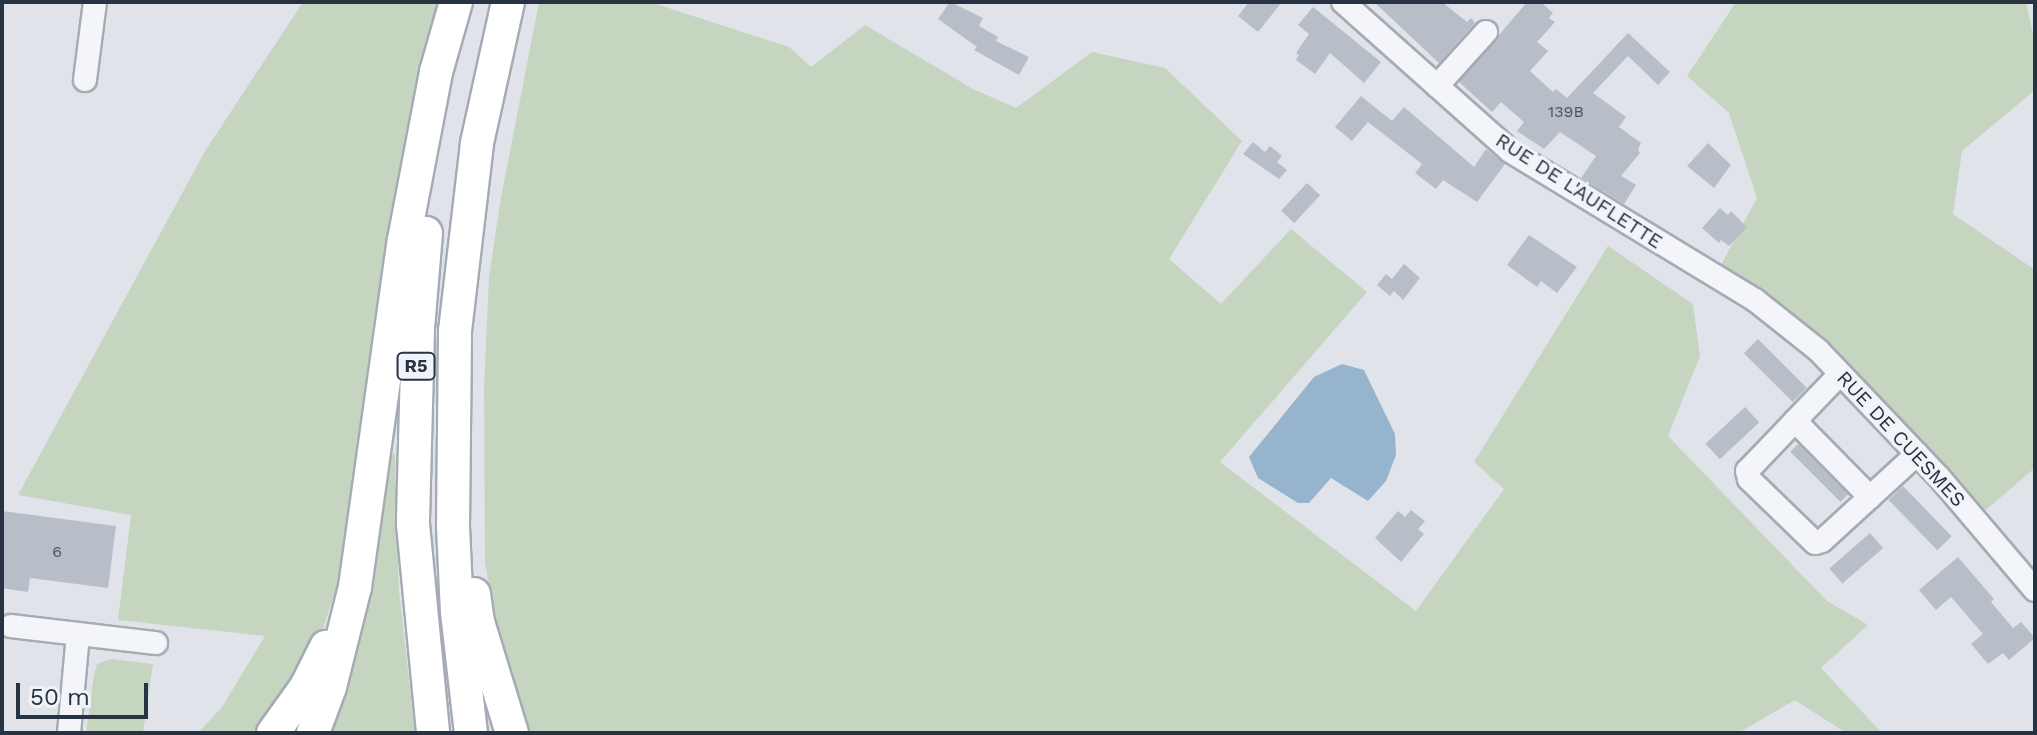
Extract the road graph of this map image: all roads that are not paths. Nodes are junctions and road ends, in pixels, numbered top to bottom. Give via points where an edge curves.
1 (95, 2) edge
2 (456, 2) edge
3 (470, 2) edge
4 (508, 2) edge
5 (1343, 2) edge
6 (1486, 32) dead end
7 (85, 80) dead end
8 (1437, 86) junction
9 (1755, 300) joint
10 (1840, 374) junction
11 (1795, 421) junction
12 (1917, 454) junction
13 (371, 486) junction
14 (1870, 497) junction
15 (453, 526) junction
16 (2035, 590) edge
17 (11, 626) dead end
18 (78, 634) junction
19 (156, 643) dead end
20 (69, 733) edge
21 (273, 733) edge
22 (313, 733) edge
23 (433, 733) edge
24 (471, 733) edge
25 (512, 733) edge

1 - 7 street
2 - 13 highway via 415,180
3 - 23 highway, R5 via 426,232 418,329 413,524
4 - 15 highway, R5 via 477,143 463,239 454,345
5 - 8 street, RUE DE L'AUFLETTE
6 - 8 street
8 - 9 street, RUE DE L'AUFLETTE via 1510,151
9 - 10 street, RUE DE CUESMES
10 - 11 street
10 - 12 street, RUE DE CUESMES
11 - 14 street
11 - 14 street via 1747,471 1749,479 1815,543
12 - 14 street
12 - 16 street, RUE DE CUESMES
13 - 21 highway via 331,635 306,687
13 - 22 highway via 355,587
15 - 24 highway, R5
15 - 25 highway via 471,568 478,622
17 - 18 street
18 - 19 street
18 - 20 street

